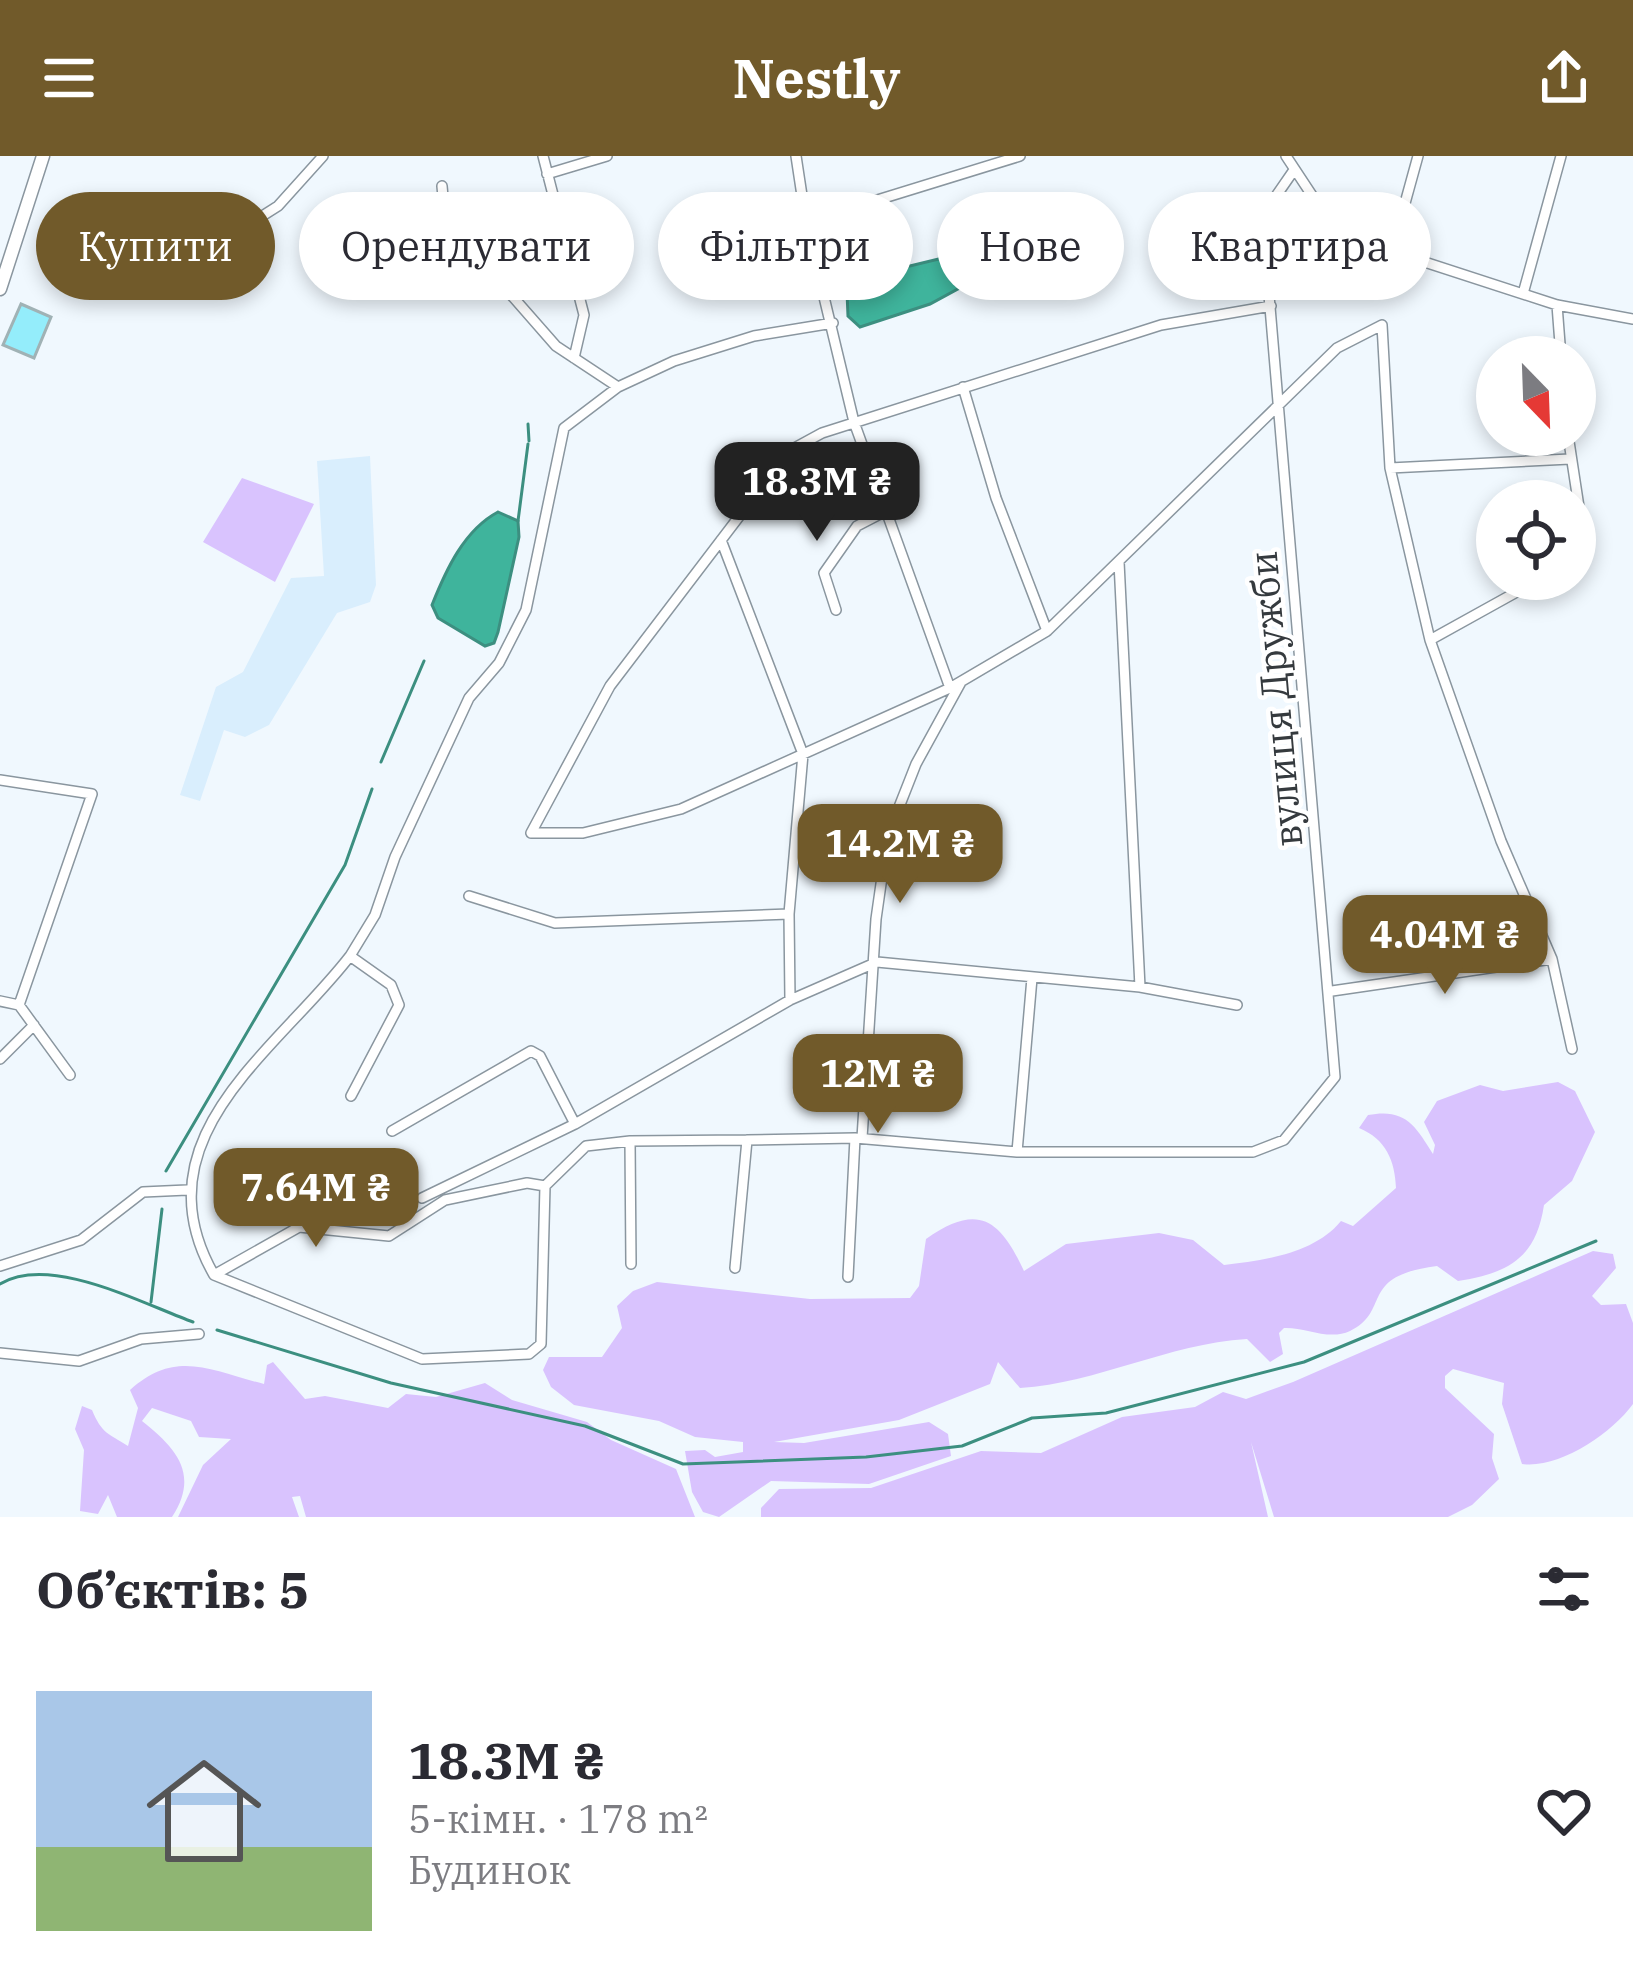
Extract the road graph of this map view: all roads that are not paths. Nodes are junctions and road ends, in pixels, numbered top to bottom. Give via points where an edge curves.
1 (43, 156) edge
2 (323, 156) edge
3 (543, 156) edge
4 (607, 156) edge
5 (796, 156) edge
6 (1020, 156) edge
7 (1286, 156) edge
8 (1418, 156) edge
9 (1561, 156) edge
10 (1294, 170) junction
11 (547, 174) junction
12 (442, 186) dead end
13 (801, 192) edge
14 (903, 192) edge
15 (1311, 192) edge
16 (1408, 192) edge
17 (275, 208) edge
18 (1431, 265) edge
19 (0, 289) edge
20 (1523, 290) junction
21 (827, 300) edge
22 (1557, 305) junction
23 (1271, 306) junction
24 (1633, 319) edge
25 (833, 322) junction
26 (1559, 336) edge
27 (574, 358) junction
28 (618, 387) junction
29 (963, 387) junction
30 (1278, 409) junction
31 (854, 422) junction
32 (1570, 456) edge
33 (1570, 459) junction
34 (1390, 468) junction
35 (1574, 480) edge
36 (884, 512) junction
37 (721, 540) junction
38 (1119, 562) junction
39 (1502, 600) edge
40 (836, 610) dead end
41 (1047, 631) junction
42 (1430, 640) junction
43 (964, 678) junction
44 (950, 688) junction
45 (802, 754) junction
46 (0, 780) edge
47 (469, 896) dead end
48 (789, 914) junction
49 (350, 956) junction
50 (1552, 959) junction
51 (877, 962) junction
52 (1033, 978) junction
53 (1140, 987) junction
54 (1332, 991) junction
55 (0, 1000) edge
56 (790, 1000) junction
57 (19, 1005) junction
58 (1237, 1005) dead end
59 (34, 1025) junction
60 (1573, 1049) dead end
61 (0, 1059) edge
62 (70, 1075) dead end
63 (351, 1096) dead end
64 (587, 1118) junction
65 (575, 1124) junction
66 (392, 1131) dead end
67 (859, 1138) junction
68 (747, 1140) junction
69 (630, 1141) junction
70 (596, 1142) junction
71 (1018, 1152) junction
72 (545, 1186) junction
73 (187, 1190) junction
74 (422, 1198) dead end
75 (631, 1264) dead end
76 (0, 1266) edge
77 (735, 1268) dead end
78 (214, 1275) junction
79 (848, 1277) dead end
80 (199, 1334) dead end
81 (0, 1354) edge

1 - 19 main road
2 - 17 street
3 - 11 street
4 - 11 street
5 - 13 street
6 - 14 street
7 - 10 street
8 - 16 street
9 - 20 street
10 - 15 street
10 - 23 street, вулиця Дружби via 1265,218
11 - 27 street via 584,315
12 - 27 street via 458,249
18 - 20 street
20 - 22 street
21 - 25 street
22 - 24 street
22 - 26 street
23 - 29 street via 1161,325
23 - 30 street, вулиця Дружби
25 - 28 street via 710,349
25 - 31 street
27 - 28 street
28 - 49 street via 565,428 526,610 499,663 469,698
29 - 31 street
29 - 41 street
30 - 34 street via 1337,348 1382,325
30 - 38 street
30 - 54 street, вулиця Дружби
31 - 36 street
31 - 37 street via 789,452
32 - 33 street
33 - 34 street
33 - 35 street
34 - 42 street
36 - 40 street via 857,526 824,573
36 - 44 street
37 - 45 street
37 - 45 street via 610,686 530,833 583,833 681,809
38 - 41 street
38 - 53 street
39 - 42 street
41 - 43 street
42 - 50 street
43 - 44 street
43 - 51 street via 888,835
44 - 45 street
45 - 48 street
46 - 57 street via 92,794
47 - 48 street via 555,923
48 - 56 street
49 - 63 street via 399,1000
49 - 73 street via 235,1083
50 - 54 street
50 - 60 street
51 - 52 street
51 - 56 street
51 - 67 street
52 - 53 street
52 - 71 street
53 - 58 street
54 - 71 street, вулиця Дружби via 1335,1078 1269,1149
55 - 57 street
56 - 64 street
57 - 59 street
59 - 61 street
59 - 62 street
64 - 65 street
64 - 70 street via 585,1134
65 - 66 street via 531,1051
65 - 74 street
67 - 68 street, вулиця Дружби
67 - 71 street, вулиця Дружби
67 - 79 street
68 - 69 street, вулиця Дружби
68 - 77 street
69 - 70 street, вулиця Дружби
69 - 75 street
70 - 72 street
72 - 78 street via 445,1200 380,1237 299,1227
72 - 78 street via 542,1344 530,1354 422,1359
73 - 76 street via 143,1192 81,1240
73 - 78 street
80 - 81 street via 141,1339 79,1361

